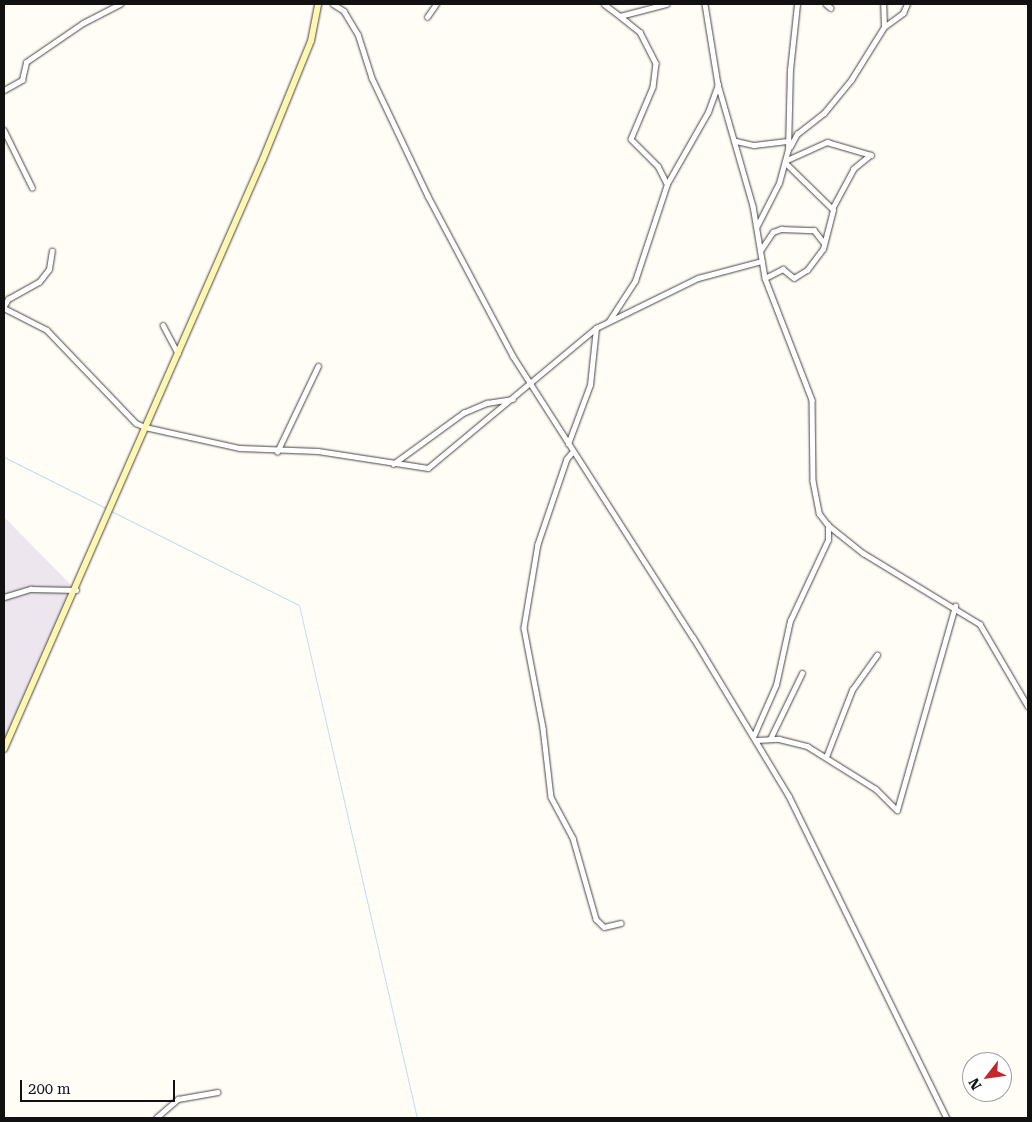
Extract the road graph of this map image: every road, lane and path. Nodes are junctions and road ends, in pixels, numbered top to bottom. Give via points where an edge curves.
1 (120, 4) edge
2 (318, 4) edge
3 (334, 4) edge
4 (436, 4) edge
5 (604, 4) edge
6 (666, 4) edge
7 (705, 4) edge
8 (797, 4) edge
9 (826, 4) edge
10 (883, 4) edge
11 (907, 4) edge
12 (831, 8) dead end
13 (620, 16) junction
14 (427, 17) dead end
15 (884, 27) junction
16 (718, 84) junction
17 (4, 90) edge
18 (4, 130) edge
19 (736, 141) junction
20 (789, 141) junction
21 (788, 150) junction
22 (786, 162) junction
23 (667, 184) junction
24 (32, 186) dead end
25 (833, 208) junction
26 (756, 227) junction
27 (824, 245) junction
28 (52, 251) dead end
29 (760, 251) junction
30 (762, 261) junction
31 (765, 278) junction
32 (4, 307) edge
33 (608, 321) junction
34 (162, 325) dead end
35 (596, 328) junction
36 (178, 354) junction
37 (318, 366) dead end
38 (531, 384) junction
39 (513, 399) junction
40 (146, 427) junction
41 (568, 444) junction
42 (277, 452) junction
43 (573, 452) junction
44 (394, 464) junction
45 (828, 525) junction
46 (76, 590) junction
47 (4, 597) edge
48 (955, 606) junction
49 (877, 654) dead end
50 (802, 673) dead end
51 (1028, 706) edge
52 (755, 738) junction
53 (770, 739) junction
54 (4, 750) edge
55 (826, 757) junction
56 (621, 923) dead end
57 (217, 1092) dead end
58 (156, 1118) edge
59 (947, 1118) edge

1 - 17 street via 82,23 26,62 22,80
2 - 36 street via 311,41 293,88
3 - 38 street via 344,11 358,34 372,78 428,196 485,306
4 - 14 street
5 - 13 street
6 - 13 street
7 - 16 street
8 - 20 street via 790,70
9 - 12 street
10 - 15 street
11 - 15 street via 903,13
13 - 23 street via 644,36 656,63 653,87 631,139 658,166
15 - 21 street via 842,93 797,134
16 - 19 street
16 - 23 street via 708,112
18 - 24 street
19 - 20 street via 754,145
19 - 26 street
20 - 21 street
21 - 22 street
22 - 25 street
22 - 25 street via 826,142 871,155 854,169
22 - 26 street
23 - 33 street via 635,281
25 - 27 street
26 - 29 street
27 - 29 street via 814,230 781,229 770,236
27 - 31 street via 807,270 796,278 784,269
28 - 32 street via 49,268 38,282 8,299
29 - 30 street
30 - 31 street
30 - 33 street via 698,278
31 - 45 street via 809,391 813,481 817,508
32 - 40 street via 48,330 136,423
33 - 35 street
34 - 36 street
35 - 38 street
35 - 41 street via 590,385
36 - 40 street
37 - 42 street
38 - 39 street
38 - 41 street
39 - 44 street via 487,403 463,413
39 - 44 street via 428,468
40 - 42 street via 217,444
40 - 46 street
41 - 43 street
42 - 44 street via 318,451
43 - 52 street
43 - 56 street via 567,459 538,544 524,628 543,728 551,796 573,838 596,919 604,927
45 - 48 street via 890,571
45 - 52 street via 828,540 790,621 776,684
46 - 47 street via 31,589
46 - 54 street
48 - 51 street via 973,617 992,639
48 - 55 street via 897,810 876,789
49 - 55 street via 852,690
50 - 53 street
52 - 53 street
52 - 59 street via 834,884
53 - 55 street via 800,743
57 - 58 street via 178,1099

